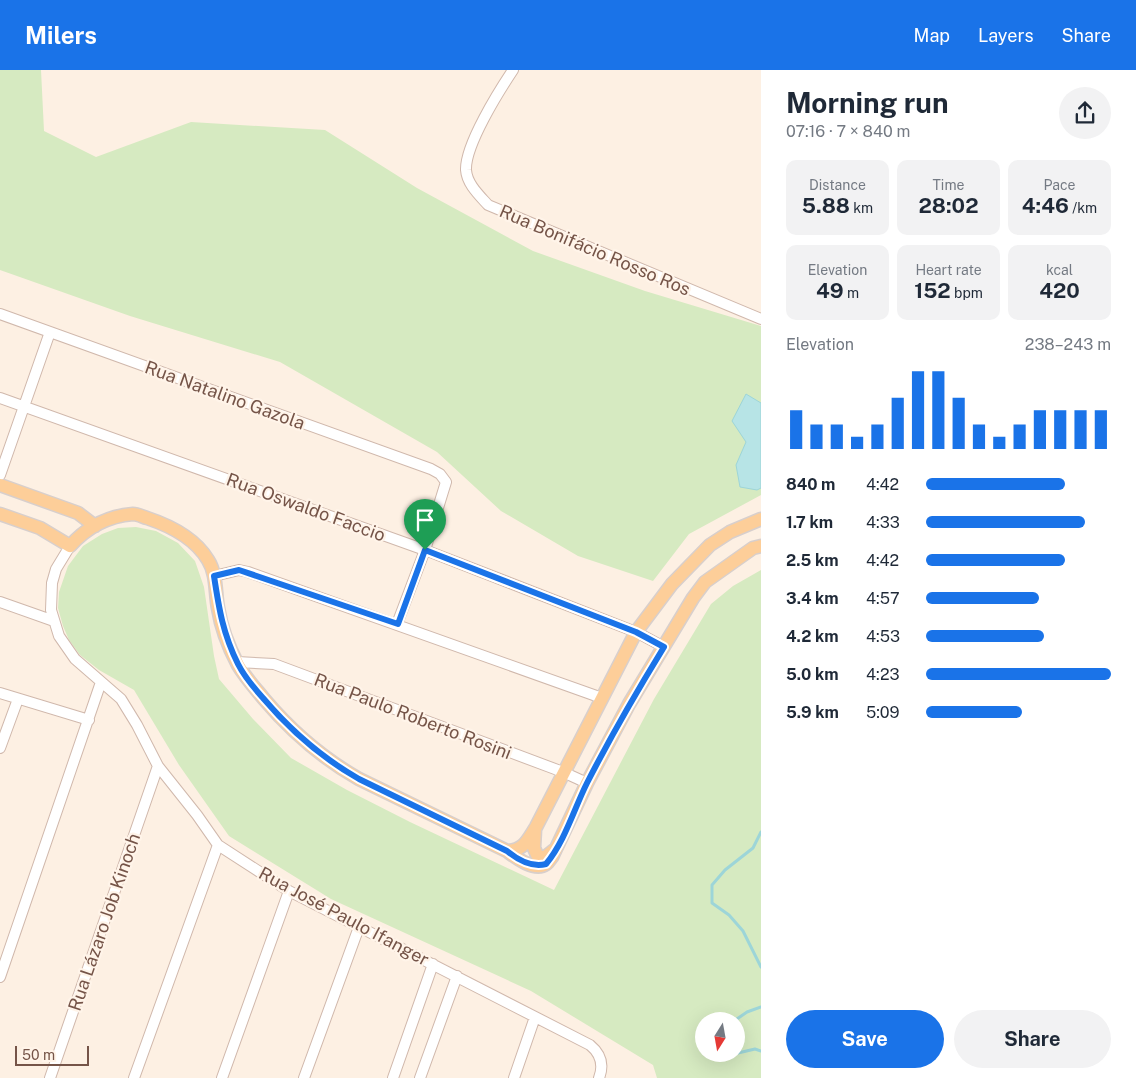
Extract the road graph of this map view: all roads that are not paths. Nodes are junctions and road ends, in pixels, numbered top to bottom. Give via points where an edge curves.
1 (513, 70) edge
2 (0, 314) edge
3 (761, 319) edge
4 (50, 332) junction
5 (0, 398) edge
6 (24, 407) junction
7 (0, 474) edge
8 (0, 485) edge
9 (0, 514) edge
10 (761, 519) edge
11 (94, 526) junction
12 (70, 546) junction
13 (761, 546) edge
14 (425, 550) junction
15 (214, 576) junction
16 (0, 602) edge
17 (54, 621) junction
18 (398, 624) junction
19 (636, 632) junction
20 (664, 647) junction
21 (237, 662) junction
22 (102, 682) junction
23 (0, 693) edge
24 (602, 698) junction
25 (18, 699) junction
26 (89, 720) junction
27 (0, 748) edge
28 (158, 766) junction
29 (563, 772) junction
30 (587, 783) junction
31 (536, 827) junction
32 (218, 845) junction
33 (557, 848) junction
34 (507, 851) junction
35 (290, 891) junction
36 (358, 927) junction
37 (433, 964) junction
38 (457, 976) junction
39 (0, 977) edge
40 (535, 1017) junction
41 (50, 1078) edge
42 (134, 1078) edge
43 (222, 1078) edge
44 (304, 1078) edge
45 (393, 1078) edge
46 (420, 1078) edge
47 (514, 1078) edge
48 (599, 1078) edge

1 - 3 street, Rua Bonifácio Rosso Ros via 493,101 467,156 466,172 472,188 488,205
2 - 4 street, Rua Natalino Gazola
4 - 6 street
4 - 14 street, Rua Natalino Gazola via 440,474 446,482
5 - 6 street, Rua Oswaldo Faccio
6 - 7 street
6 - 14 street, Rua Oswaldo Faccio
8 - 11 main road via 78,513
9 - 12 main road via 40,528
10 - 19 main road via 710,545 672,584
11 - 12 main road
11 - 15 main road via 115,517 135,514 166,525 195,543 209,561
12 - 17 street, Rua José Paulo Ifanger via 56,569 52,583 50,596
13 - 20 main road via 753,548 705,582
14 - 18 street
14 - 19 street, Rua Oswaldo Faccio
15 - 18 street via 239,570 248,572
15 - 21 main road via 222,625
16 - 17 street
17 - 22 street, Rua José Paulo Ifanger via 66,648
18 - 24 street
19 - 20 street, Rua Oswaldo Faccio
19 - 24 main road
20 - 30 main road
21 - 29 street, Rua Paulo Roberto Rosini via 274,664
21 - 34 main road via 253,687 280,718 336,766
22 - 26 street
22 - 28 street, Rua José Paulo Ifanger via 121,699
23 - 25 street
24 - 29 main road
25 - 26 street
25 - 27 street
26 - 39 street
28 - 32 street, Rua José Paulo Ifanger
28 - 41 street, Rua Lázaro Job Kinoch
29 - 30 street, Rua Paulo Roberto Rosini
29 - 31 main road
30 - 33 main road
31 - 33 main road via 534,848 537,855 544,858
31 - 34 main road via 523,846
32 - 35 street, Rua José Paulo Ifanger
32 - 42 street
33 - 34 main road via 546,864 540,866 531,865
35 - 36 street, Rua José Paulo Ifanger
35 - 43 street
36 - 37 street, Rua José Paulo Ifanger
36 - 44 street
37 - 38 street, Rua José Paulo Ifanger
37 - 45 street
38 - 40 street, Rua José Paulo Ifanger
38 - 46 street
40 - 47 street
40 - 48 street, Rua José Paulo Ifanger via 596,1051 602,1066

